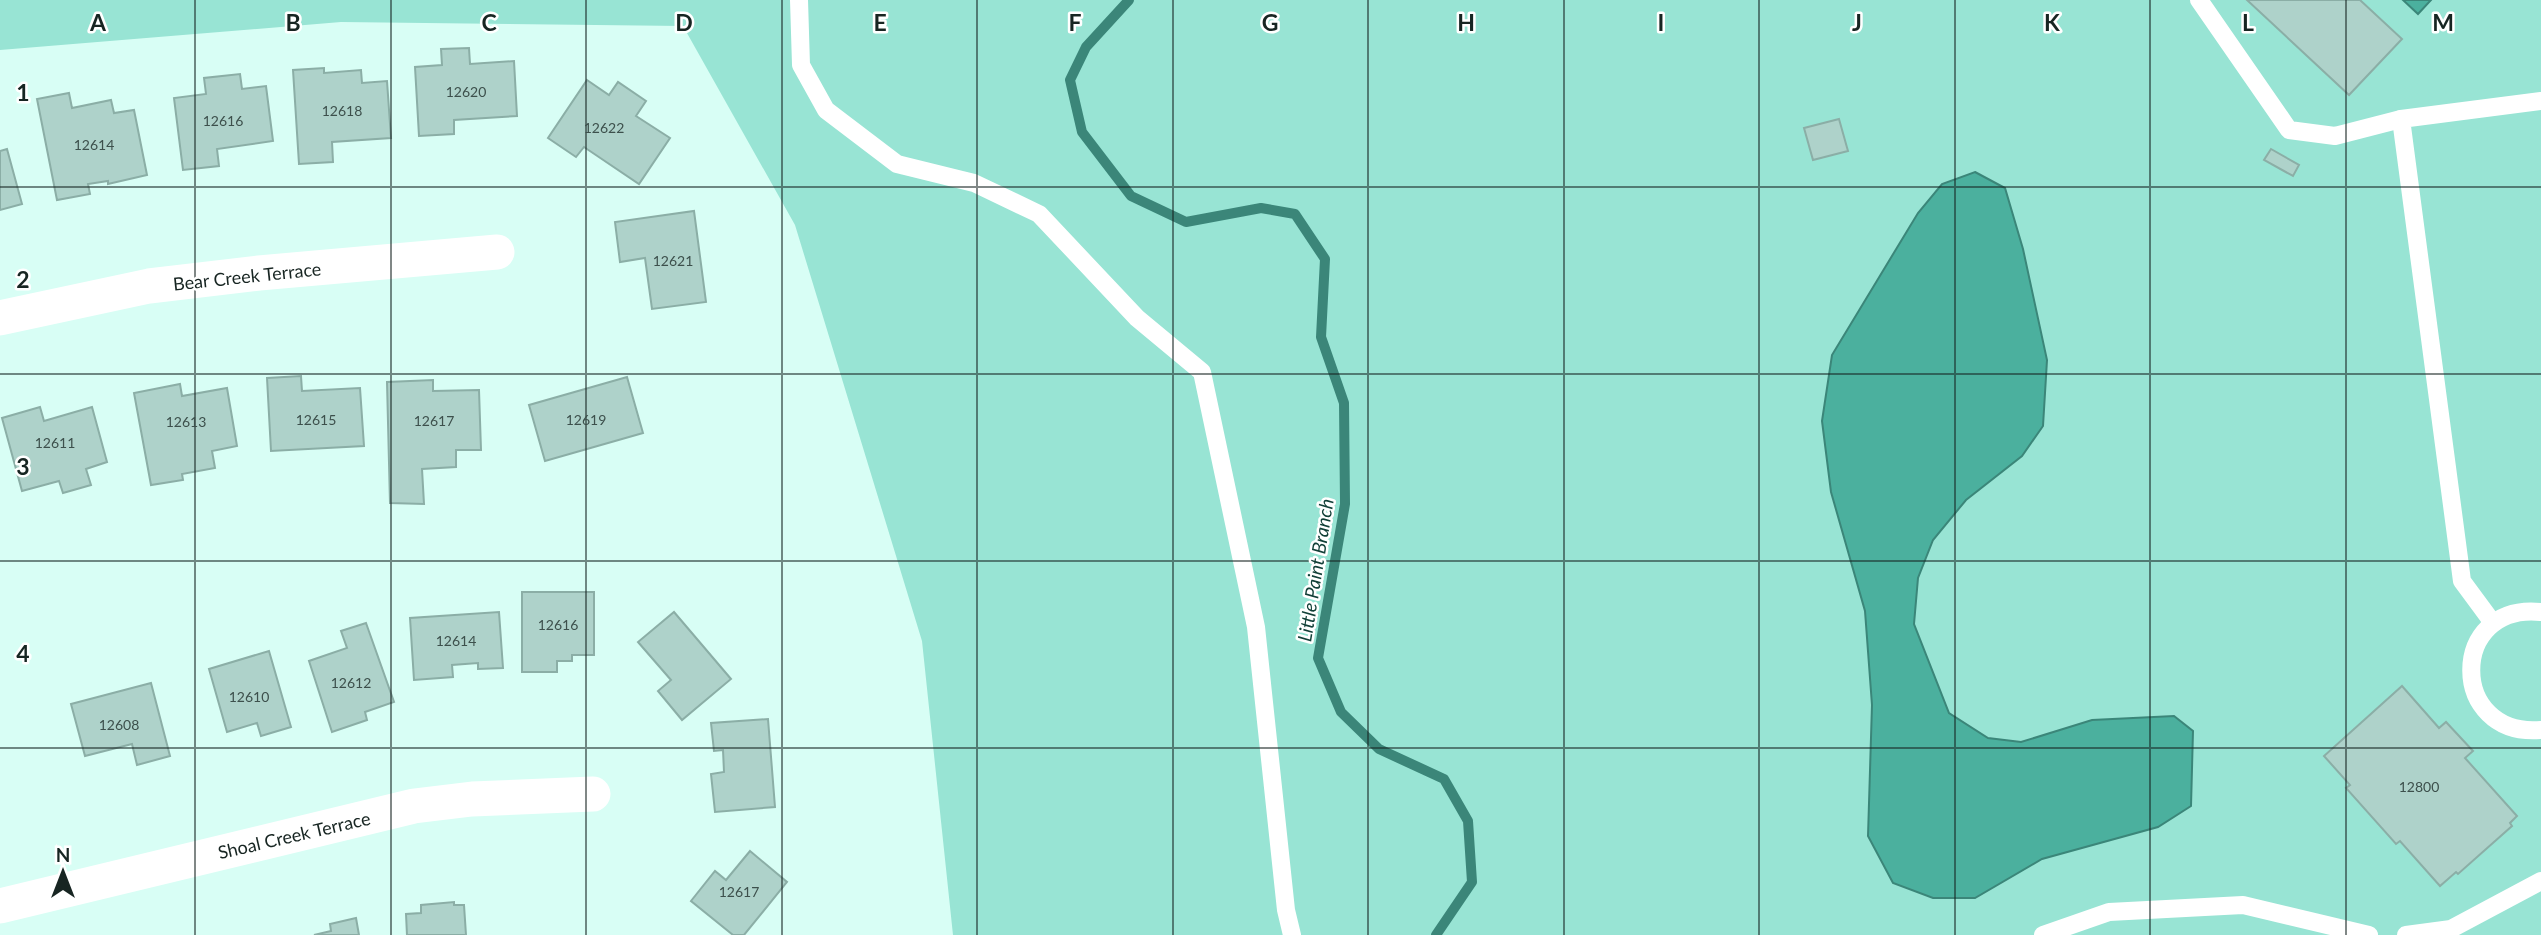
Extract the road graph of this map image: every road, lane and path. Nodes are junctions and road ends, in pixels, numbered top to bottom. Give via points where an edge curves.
1 (799, 0) edge
2 (2199, 0) edge
3 (2541, 101) edge
4 (2401, 119) junction
5 (497, 252) dead end
6 (0, 318) edge
7 (2541, 612) edge
8 (2493, 623) junction
9 (2541, 730) edge
10 (593, 794) dead end
11 (2541, 881) edge
12 (0, 906) edge
13 (1292, 935) edge
14 (2043, 935) edge
15 (2369, 935) edge
16 (2406, 935) edge

1 - 13 lane via 801,65 826,110 897,164 974,183 1039,215 1137,318 1202,372 1256,628
2 - 4 lane via 2289,130 2335,136
3 - 4 lane
4 - 8 lane via 2462,581
5 - 6 street, Bear Creek Terrace via 149,286
7 - 8 lane via 2526,610
8 - 9 lane via 2479,639 2472,658 2470,678 2476,697 2488,714 2505,726
10 - 12 street, Shoal Creek Terrace via 414,806
11 - 16 lane via 2451,929
14 - 15 lane via 2109,912 2243,905

